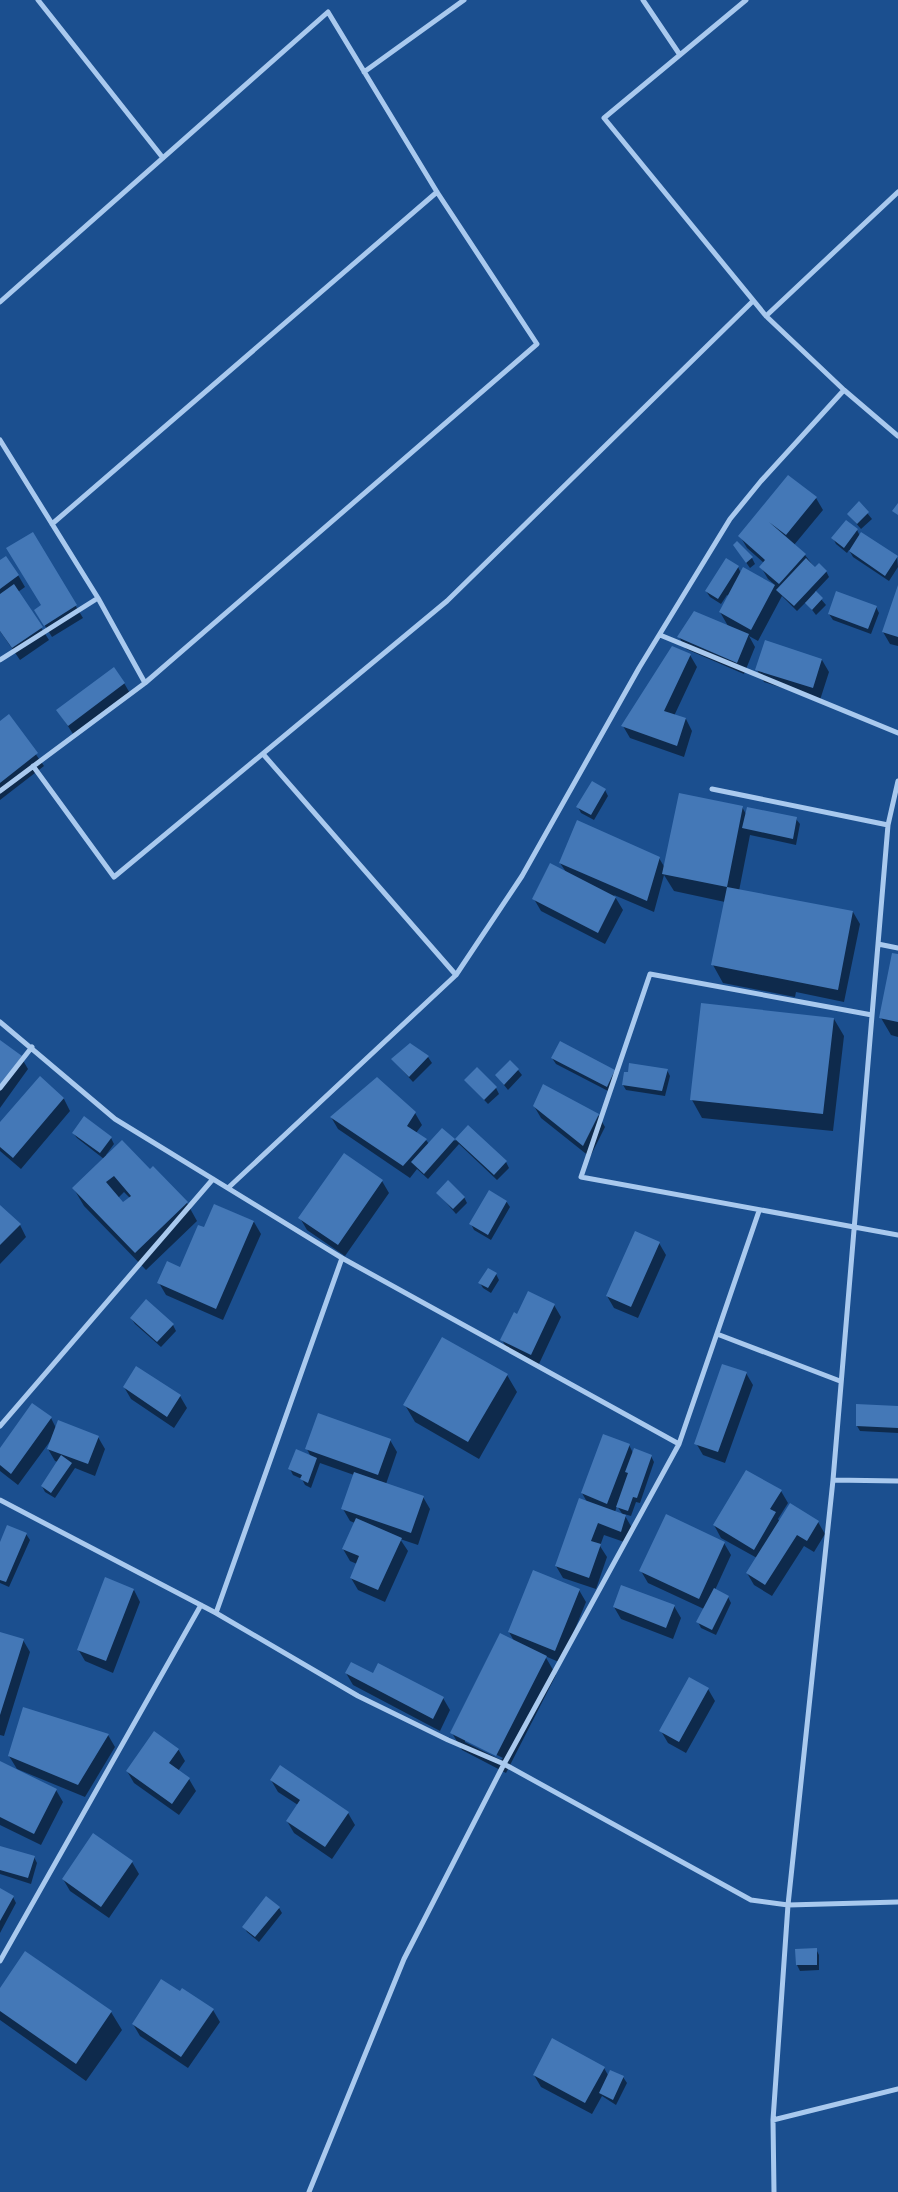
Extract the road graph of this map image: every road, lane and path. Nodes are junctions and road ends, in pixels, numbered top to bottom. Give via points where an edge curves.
1 (38, 0) edge
2 (464, 0) edge
3 (643, 0) edge
4 (746, 0) edge
5 (680, 55) junction
6 (364, 72) junction
7 (163, 158) junction
8 (437, 192) junction
9 (898, 192) edge
10 (753, 301) junction
11 (0, 302) edge
12 (766, 316) junction
13 (844, 390) junction
14 (898, 436) edge
15 (0, 440) edge
16 (52, 524) junction
17 (98, 598) junction
18 (660, 635) junction
19 (0, 660) edge
20 (146, 683) junction
21 (898, 733) edge
22 (262, 754) junction
23 (33, 766) junction
24 (898, 781) edge
25 (712, 788) dead end
26 (0, 791) edge
27 (888, 825) junction
28 (878, 944) junction
29 (898, 948) edge
30 (456, 975) junction
31 (872, 1015) junction
32 (0, 1022) edge
33 (32, 1048) junction
34 (0, 1088) edge
35 (213, 1179) junction
36 (228, 1188) junction
37 (759, 1211) junction
38 (855, 1229) junction
39 (898, 1235) edge
40 (342, 1258) junction
41 (717, 1334) junction
42 (840, 1381) junction
43 (0, 1426) edge
44 (679, 1444) junction
45 (833, 1480) junction
46 (898, 1481) edge
47 (0, 1500) edge
48 (201, 1605) junction
49 (216, 1613) junction
50 (504, 1764) junction
51 (898, 1902) edge
52 (788, 1906) junction
53 (0, 1961) edge
54 (898, 2088) edge
55 (773, 2120) junction
56 (309, 2192) edge
57 (774, 2192) edge

1 - 7 street
2 - 6 street
3 - 5 street
4 - 5 street
5 - 10 street via 604,118
6 - 7 street via 328,12
6 - 8 street
7 - 11 street
8 - 16 street
8 - 20 street via 537,344
9 - 12 street
10 - 12 street
10 - 22 street via 447,601
12 - 13 street
13 - 14 street
13 - 18 street via 730,519
15 - 16 street
16 - 17 street
17 - 19 street
17 - 20 street
18 - 21 street
18 - 30 street via 522,876
20 - 23 street
22 - 23 street via 114,877
22 - 30 street
23 - 26 street
24 - 27 street
25 - 27 street
27 - 28 street
28 - 29 street
28 - 31 street
30 - 36 street
31 - 37 street via 650,974 581,1177
31 - 38 street
32 - 33 street
33 - 34 street
33 - 35 street via 115,1119
35 - 36 street
35 - 43 street
36 - 40 street
37 - 38 street
37 - 41 street
38 - 39 street
38 - 42 street
40 - 44 street
40 - 49 street
41 - 42 street
41 - 44 street
42 - 45 street
44 - 50 street
45 - 46 street
45 - 52 street
47 - 48 street
48 - 49 street
48 - 53 street
49 - 50 street via 358,1696
50 - 52 street via 751,1900
50 - 56 street via 404,1959
51 - 52 street
52 - 55 street
54 - 55 street
55 - 57 street

